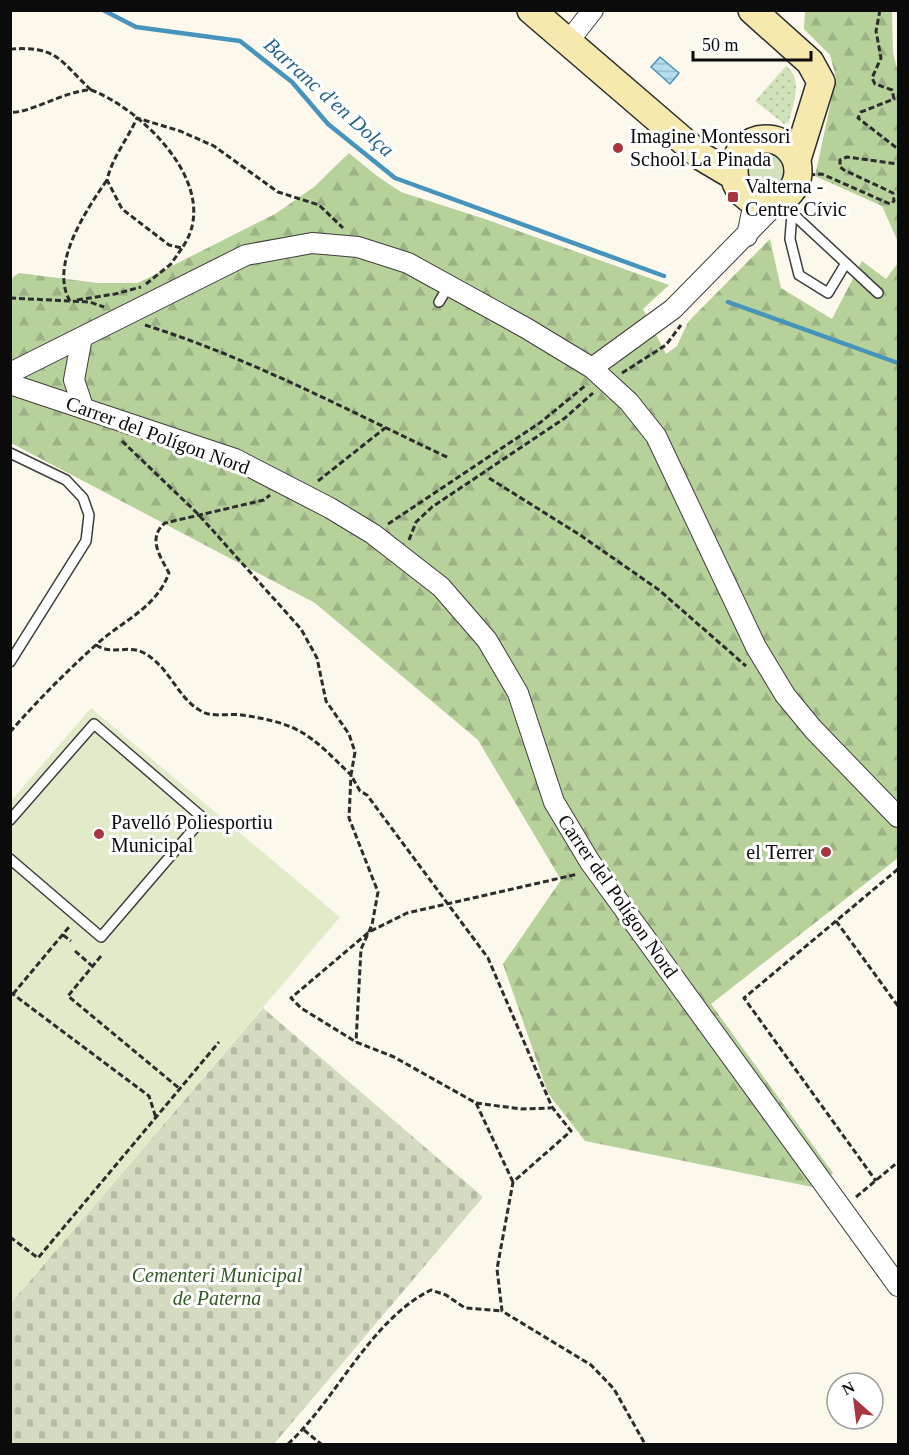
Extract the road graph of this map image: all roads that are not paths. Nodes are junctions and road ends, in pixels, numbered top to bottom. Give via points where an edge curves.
1 (531, 10) edge
2 (593, 10) edge
3 (752, 10) edge
4 (567, 42) junction
5 (803, 167) junction
6 (734, 176) junction
7 (775, 205) junction
8 (846, 263) junction
9 (450, 285) junction
10 (878, 293) dead end
11 (439, 302) dead end
12 (82, 337) junction
13 (10, 373) edge
14 (599, 375) junction
15 (10, 384) edge
16 (83, 407) junction
17 (10, 453) edge
18 (10, 662) edge
19 (898, 817) edge
20 (10, 820) edge
21 (10, 859) edge
22 (898, 1286) edge

1 - 4 street
2 - 4 street
3 - 5 street via 810,62 820,82
4 - 6 street via 702,157
5 - 6 street via 783,144 763,139 744,147 737,155
5 - 7 street via 788,196
6 - 7 street via 740,192
7 - 8 lane
7 - 8 lane via 790,239 799,275 828,293
7 - 14 street via 673,309
8 - 10 lane
9 - 11 lane
9 - 12 street via 408,263 358,247 312,243 246,255
9 - 14 street
12 - 13 street
12 - 16 street via 74,380
14 - 19 street via 629,402 656,436 756,647 785,695
15 - 16 street, Carrer del Polígon Nord
16 - 22 street, Carrer del Polígon Nord via 235,459 373,534 441,587 487,640 518,693 554,802 590,862
17 - 18 lane via 66,480 83,498 89,515 86,541
20 - 21 lane via 94,724 203,818 101,937

